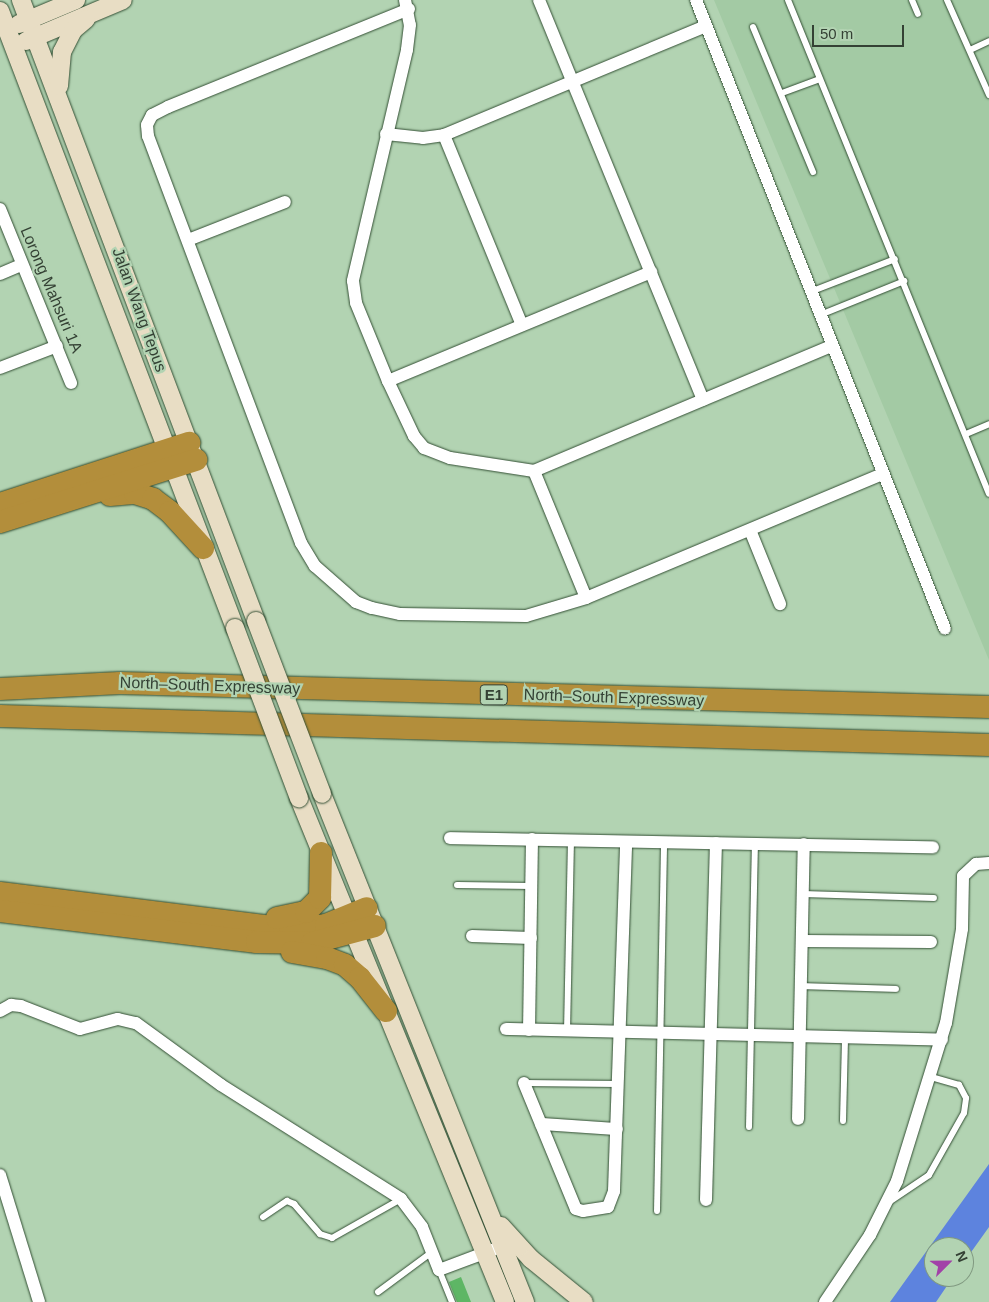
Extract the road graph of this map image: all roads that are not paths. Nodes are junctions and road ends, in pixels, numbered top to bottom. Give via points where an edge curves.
1 (21, 0) edge
2 (51, 0) edge
3 (64, 0) edge
4 (76, 0) edge
5 (123, 0) edge
6 (540, 0) edge
7 (696, 0) edge
8 (788, 0) edge
9 (912, 0) edge
10 (947, 0) edge
11 (407, 5) edge
12 (0, 12) edge
13 (92, 13) junction
14 (918, 14) dead end
15 (706, 26) junction
16 (752, 27) dead end
17 (32, 28) junction
18 (10, 38) junction
19 (989, 41) edge
20 (970, 50) junction
21 (820, 79) junction
22 (573, 81) junction
23 (782, 93) junction
24 (989, 95) edge
25 (62, 102) junction
26 (386, 134) junction
27 (444, 135) junction
28 (813, 172) dead end
29 (285, 202) dead end
30 (0, 209) edge
31 (188, 240) junction
32 (896, 258) junction
33 (22, 265) junction
34 (651, 272) junction
35 (0, 274) edge
36 (904, 281) junction
37 (810, 292) junction
38 (819, 315) junction
39 (522, 325) junction
40 (57, 346) junction
41 (832, 346) junction
42 (0, 368) edge
43 (388, 381) junction
44 (71, 382) dead end
45 (703, 400) junction
46 (989, 424) edge
47 (966, 434) junction
48 (192, 451) junction
49 (170, 459) junction
50 (534, 471) junction
51 (883, 474) junction
52 (989, 494) edge
53 (0, 504) edge
54 (46, 508) junction
55 (0, 522) edge
56 (750, 530) junction
57 (203, 548) junction
58 (586, 598) junction
59 (780, 604) dead end
60 (945, 629) dead end
61 (0, 674) edge
62 (120, 682) junction
63 (0, 689) edge
64 (989, 707) edge
65 (0, 716) edge
66 (70, 719) junction
67 (0, 725) edge
68 (989, 745) edge
69 (450, 838) dead end
70 (532, 839) junction
71 (571, 840) junction
72 (626, 842) junction
73 (664, 842) junction
74 (716, 843) junction
75 (755, 844) junction
76 (804, 844) junction
77 (933, 847) dead end
78 (321, 853) junction
79 (989, 863) edge
80 (457, 885) dead end
81 (532, 886) junction
82 (0, 893) edge
83 (803, 894) junction
84 (934, 898) dead end
85 (0, 911) edge
86 (154, 920) junction
87 (361, 921) junction
88 (472, 936) dead end
89 (531, 938) junction
90 (802, 941) junction
91 (931, 942) dead end
92 (802, 986) junction
93 (896, 989) dead end
94 (0, 1011) edge
95 (386, 1011) junction
96 (506, 1029) dead end
97 (529, 1030) junction
98 (567, 1030) junction
99 (620, 1032) junction
100 (659, 1033) junction
101 (708, 1034) junction
102 (751, 1035) junction
103 (801, 1037) junction
104 (845, 1038) junction
105 (942, 1040) junction
106 (931, 1077) junction
107 (524, 1083) joint
108 (618, 1084) junction
109 (798, 1119) dead end
110 (843, 1121) dead end
111 (541, 1124) junction
112 (749, 1127) dead end
113 (617, 1129) junction
114 (0, 1175) edge
115 (401, 1199) junction
116 (706, 1200) dead end
117 (889, 1202) junction
118 (488, 1210) junction
119 (657, 1211) dead end
120 (263, 1217) dead end
121 (503, 1246) junction
122 (432, 1252) junction
123 (485, 1253) junction
124 (439, 1270) junction
125 (378, 1292) dead end
126 (39, 1302) edge
127 (452, 1302) edge
128 (505, 1302) edge
129 (525, 1302) edge
130 (584, 1302) edge
131 (825, 1302) edge

1 - 17 main road, Jalan Wang Tepus
2 - 3 main road
4 - 17 main road
5 - 13 main road
6 - 22 street
7 - 15 street
8 - 21 lane
9 - 14 lane
10 - 20 lane
11 - 26 street via 407,50
11 - 31 street via 152,116 147,125 148,136
12 - 18 main road, Jalan Wang Tepus
13 - 17 main road
13 - 25 main road via 73,30 62,52 58,77
15 - 22 street
15 - 37 street
16 - 23 lane
17 - 18 main road
17 - 25 main road, Jalan Wang Tepus
18 - 49 main road, Jalan Wang Tepus
19 - 20 lane
20 - 24 lane
21 - 23 lane
21 - 32 lane
22 - 27 street
22 - 34 street
23 - 28 lane
25 - 48 main road, Jalan Wang Tepus
26 - 27 street via 423,138
26 - 43 street via 353,281 356,303
27 - 39 street
29 - 31 street
30 - 33 street, Lorong Mahsuri 1A
31 - 58 street via 301,543 315,566 356,602 400,614 526,616
32 - 36 lane
32 - 37 lane
33 - 35 street
33 - 40 street, Lorong Mahsuri 1A
34 - 39 street
34 - 45 street
36 - 38 lane
36 - 47 lane
37 - 38 street
38 - 41 street
39 - 43 street
40 - 42 street
40 - 44 street, Lorong Mahsuri 1A
41 - 45 street
41 - 51 street
43 - 50 street via 414,436 424,448 450,458
45 - 50 street
46 - 47 lane
47 - 52 lane
48 - 49 highway
48 - 87 main road, Jalan Wang Tepus, bridge via 322,794
49 - 53 highway
49 - 54 highway
49 - 57 main road, Jalan Wang Tepus
50 - 58 street
51 - 56 street
51 - 60 street
54 - 55 highway
54 - 57 highway via 135,493 153,499 170,512
56 - 58 street
56 - 59 street
57 - 78 main road, Jalan Wang Tepus, bridge
61 - 62 highway
62 - 63 highway, North–South Expressway / E1
62 - 64 highway, North–South Expressway / E1
65 - 66 highway
66 - 67 highway
66 - 68 highway
69 - 70 street
70 - 71 street
70 - 81 street
71 - 72 street
71 - 98 lane
72 - 73 street
72 - 99 street
73 - 74 street
73 - 100 lane
74 - 75 street
74 - 101 street
75 - 76 street
75 - 102 lane
76 - 77 street
76 - 83 street
78 - 86 highway via 320,898 313,908 297,916
78 - 87 main road, Jalan Wang Tepus
79 - 105 street via 976,864 963,876 959,948
80 - 81 lane
81 - 89 street
82 - 86 highway
83 - 84 lane
83 - 90 street
85 - 86 highway
86 - 87 highway via 288,943 312,943
86 - 95 highway via 327,958 345,965 360,978
87 - 95 main road
87 - 118 main road
88 - 89 street
89 - 97 street
90 - 91 street
90 - 92 street
92 - 93 lane
92 - 103 street
94 - 115 street via 11,1005 21,1006 80,1029 118,1019 136,1023 221,1085
95 - 123 main road
96 - 97 street
97 - 98 street
98 - 99 street
99 - 100 street
99 - 108 street
100 - 101 street
100 - 119 lane
101 - 102 street
101 - 116 street
102 - 103 street
102 - 112 lane
103 - 104 street
103 - 109 street
104 - 105 street
104 - 110 lane
105 - 106 street
106 - 117 street
106 - 117 lane via 959,1085 966,1098 964,1113 929,1174
107 - 108 lane
107 - 111 street
108 - 113 street
111 - 113 street
111 - 113 street via 572,1202 576,1209 584,1211 608,1207 611,1203
114 - 126 street
115 - 120 lane via 332,1238 320,1234 294,1204 287,1201
115 - 122 street via 411,1208
117 - 131 street
118 - 121 main road
118 - 130 main road via 520,1248
121 - 123 street
121 - 129 main road
122 - 124 street
122 - 125 lane
123 - 124 street
123 - 128 main road
124 - 127 lane

